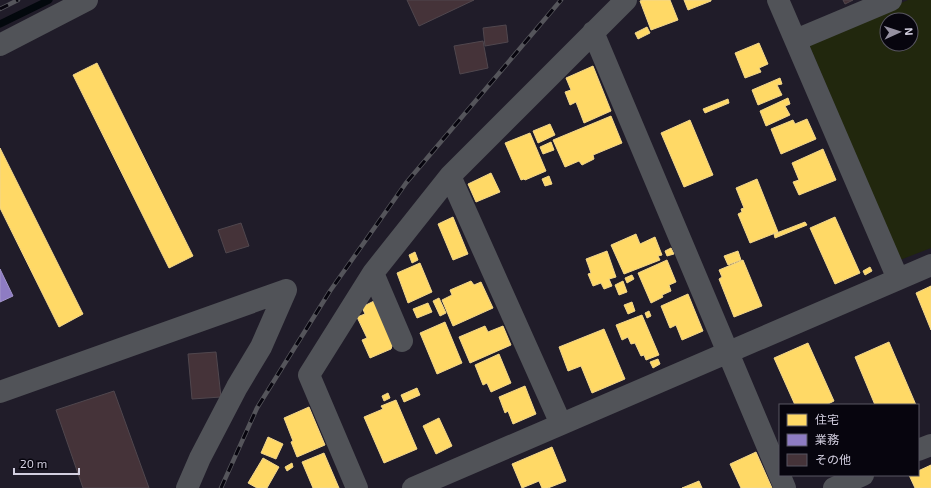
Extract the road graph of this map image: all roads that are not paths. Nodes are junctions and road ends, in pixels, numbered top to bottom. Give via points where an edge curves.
1 (87, 0) edge
2 (626, 0) edge
3 (778, 0) edge
4 (891, 0) edge
5 (593, 32) junction
6 (796, 40) junction
7 (0, 45) edge
8 (450, 176) junction
9 (931, 265) edge
10 (373, 273) junction
11 (898, 279) junction
12 (402, 341) dead end
13 (728, 352) junction
14 (0, 392) edge
15 (561, 424) junction
16 (931, 444) edge
17 (919, 450) edge
18 (779, 474) edge
19 (780, 476) edge
20 (861, 476) edge
21 (186, 488) edge
22 (357, 488) edge
23 (412, 488) edge
24 (785, 488) edge
25 (834, 488) edge

1 - 7 street
2 - 5 street
3 - 6 street
4 - 6 street
5 - 8 street
5 - 13 street
6 - 11 street
8 - 10 street
8 - 15 street
9 - 11 street
10 - 12 street
10 - 22 street via 309,375
11 - 13 street
13 - 15 street
13 - 18 street
14 - 21 street via 286,290 261,347 237,387
15 - 23 street
16 - 17 street
19 - 24 street
20 - 25 street

